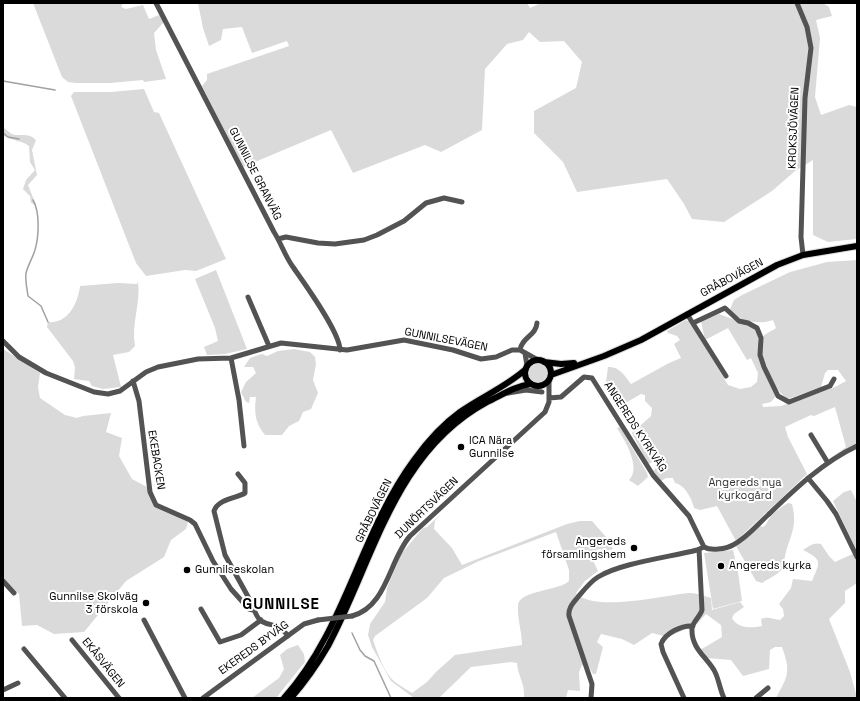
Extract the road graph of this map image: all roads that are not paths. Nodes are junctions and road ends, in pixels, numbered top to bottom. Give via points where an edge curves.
1 (156, 3) edge
2 (797, 3) edge
3 (462, 202) dead end
4 (278, 239) junction
5 (857, 246) edge
6 (803, 256) junction
7 (248, 297) dead end
8 (687, 314) junction
9 (537, 323) dead end
10 (693, 323) junction
11 (3, 341) edge
12 (269, 346) junction
13 (623, 348) junction
14 (340, 350) junction
15 (523, 352) junction
16 (231, 358) junction
17 (541, 361) junction
18 (526, 368) junction
19 (726, 376) dead end
20 (550, 377) junction
21 (834, 378) dead end
22 (133, 381) junction
23 (535, 385) junction
24 (542, 392) junction
25 (503, 394) junction
26 (549, 397) junction
27 (811, 435) dead end
28 (244, 446) dead end
29 (857, 446) edge
30 (828, 463) junction
31 (238, 474) dead end
32 (808, 478) junction
33 (702, 548) junction
34 (857, 557) edge
35 (3, 582) edge
36 (14, 593) dead end
37 (201, 609) dead end
38 (253, 610) junction
39 (144, 620) dead end
40 (261, 620) junction
41 (318, 620) joint
42 (693, 626) junction
43 (288, 636) junction
44 (72, 640) dead end
45 (24, 649) dead end
46 (18, 683) dead end
47 (768, 688) dead end
48 (3, 690) edge
49 (65, 698) edge
50 (119, 698) edge
51 (185, 698) edge
52 (203, 698) edge
53 (284, 698) edge
54 (291, 698) edge
55 (591, 698) edge
56 (684, 698) edge
57 (724, 698) edge
58 (756, 698) edge

1 - 4 street, GUNNILSE GRANVÄG
2 - 6 street, KROKSJÖVÄGEN via 807,27 811,48 804,98 801,236
3 - 4 street via 444,198 426,202 404,221 364,240 335,244 286,237
4 - 14 street, GUNNILSE GRANVÄG via 293,267 308,286 338,340
5 - 6 main road, GRÅBOVÄGEN
6 - 8 main road, GRÅBOVÄGEN via 777,265
7 - 12 street
8 - 10 street
8 - 13 main road, GRÅBOVÄGEN
9 - 15 street via 535,332 522,342
10 - 19 street
10 - 21 street via 725,308 739,321 757,328 761,338 760,354 764,367 778,396 788,402 830,386
11 - 22 street, GUNNILSEVÄGEN via 30,365 94,392 111,394
12 - 14 street, GUNNILSEVÄGEN via 282,344
12 - 16 street, GUNNILSEVÄGEN
13 - 17 main road, GRÅBOVÄGEN via 567,364
13 - 20 main road, GRÅBOVÄGEN
14 - 15 street, GUNNILSEVÄGEN via 404,340 482,359 496,357 512,350
15 - 17 street
15 - 18 street
16 - 22 street, GUNNILSEVÄGEN via 178,362 146,372
16 - 28 street
17 - 18 main road via 532,362
17 - 20 main road via 550,369
18 - 23 main road via 527,379
18 - 53 main road, GRÅBOVÄGEN via 508,384 447,422 414,460 384,509 328,634 307,670
20 - 23 main road via 546,383
20 - 26 street, DUNÖRTSVÄGEN
22 - 38 street, EKEBACKEN via 139,401 153,500 156,505 190,520 199,531 231,589 249,609
23 - 24 street
23 - 25 main road, GRÅBOVÄGEN via 520,386
24 - 25 street via 526,390
24 - 26 street
25 - 54 main road, GRÅBOVÄGEN via 451,426 412,471 393,503 328,646
26 - 33 street, ANGEREDS KYRKVÄG via 561,397 584,377 592,378 653,475 689,516
26 - 41 street, DUNÖRTSVÄGEN, bridge via 548,406 539,417 410,536 401,547 376,602 364,612 352,616
27 - 30 street
29 - 30 street
30 - 32 street
31 - 38 street via 245,483 245,493 218,505 214,514 226,555
32 - 33 street via 738,542 721,548
32 - 34 street via 836,514
33 - 42 street via 702,610
33 - 55 street via 649,560 600,576 588,585 569,608 569,616 592,684
35 - 36 street
37 - 40 street via 220,642 241,635
38 - 40 street
39 - 51 street
40 - 43 street via 280,626
41 - 43 street, EKEREDS BYVÄG via 304,624
42 - 56 street via 686,626 666,635 661,644
42 - 57 street via 695,643 715,671
43 - 52 street, EKEREDS BYVÄG
44 - 50 street, EKÅSVÄGEN
45 - 49 street
46 - 48 street
47 - 58 street

